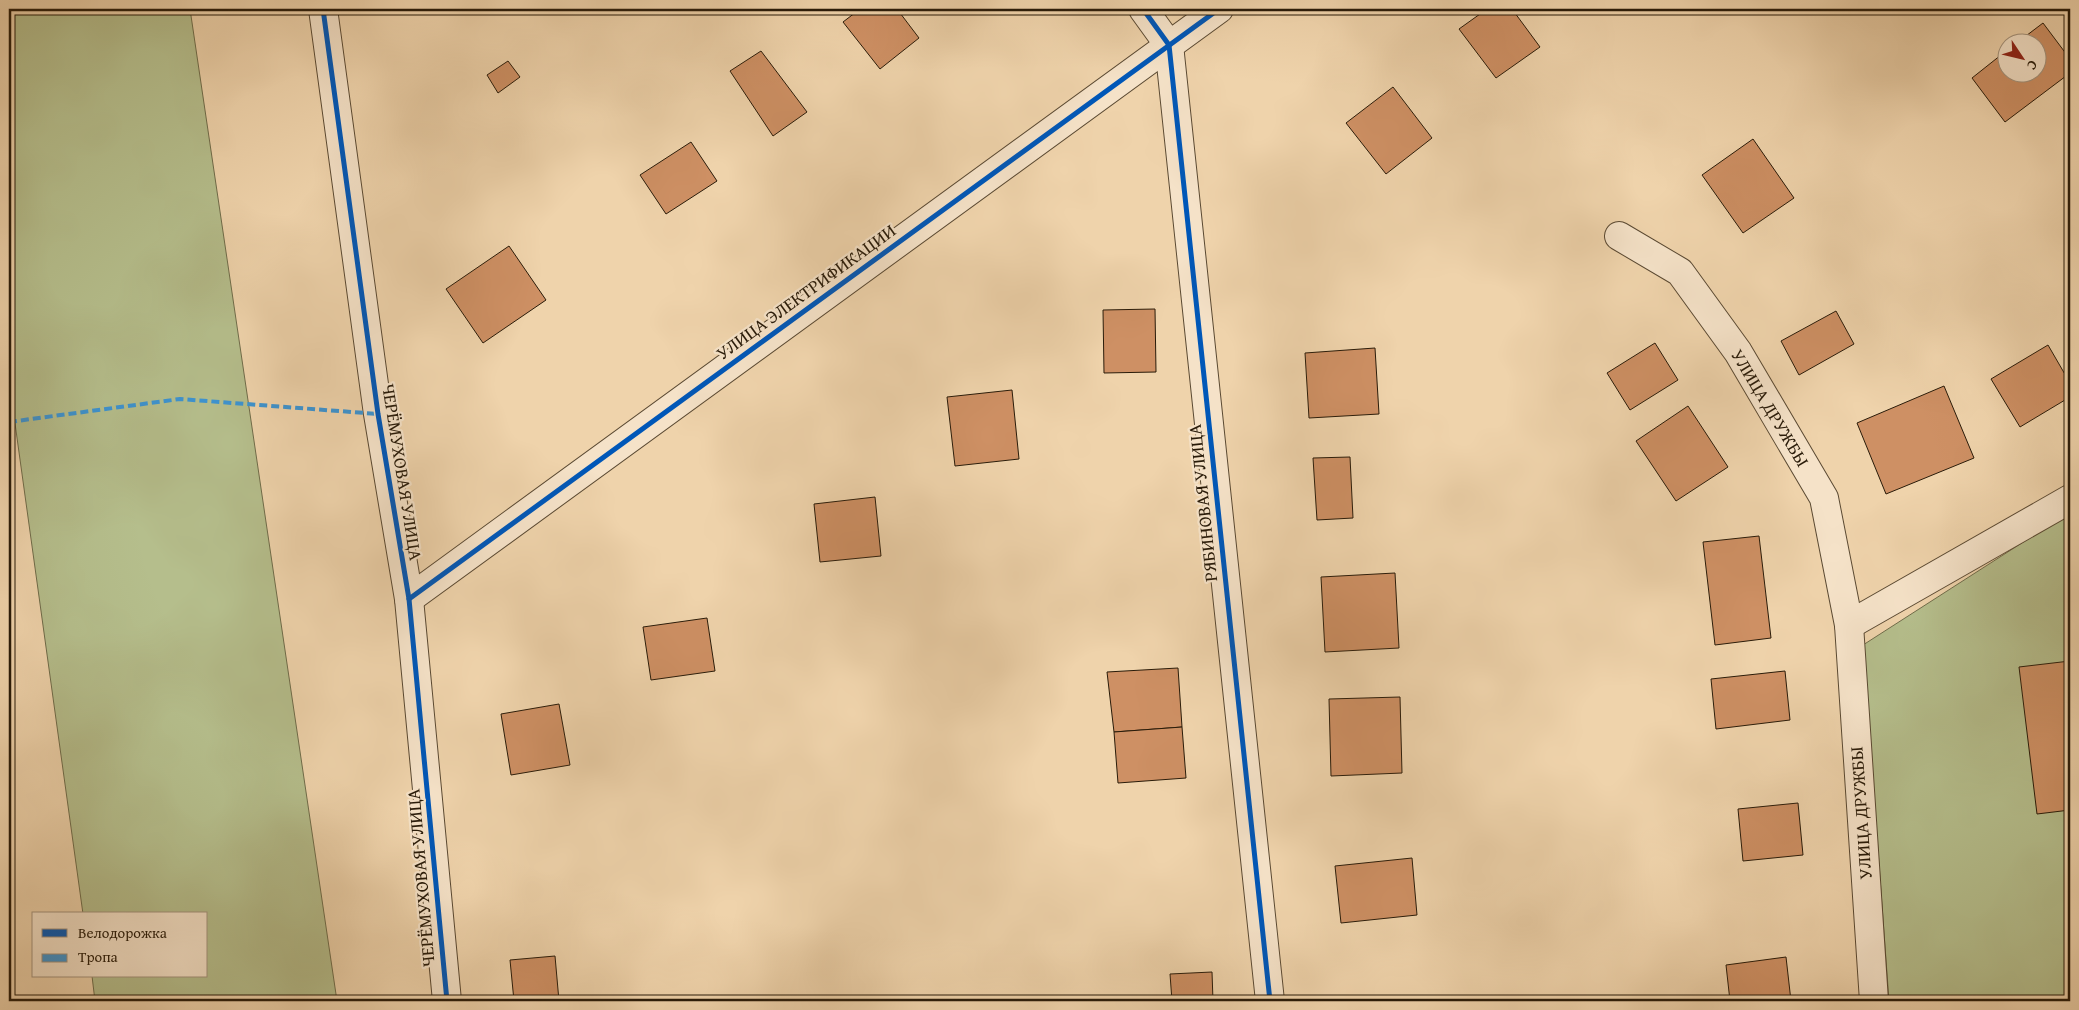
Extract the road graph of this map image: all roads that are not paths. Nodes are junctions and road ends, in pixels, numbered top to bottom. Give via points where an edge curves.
1 (323, 9) edge
2 (1143, 9) edge
3 (1219, 9) edge
4 (1169, 45) junction
5 (1619, 236) dead end
6 (2070, 499) edge
7 (409, 599) junction
8 (1849, 625) junction
9 (447, 1001) edge
10 (1270, 1001) edge
11 (1874, 1001) edge

1 - 7 street, ЧЕРЁМУХОВАЯ УЛИЦА via 378,414
2 - 4 street, РЯБИНОВАЯ УЛИЦА
3 - 4 street, УЛИЦА ЭЛЕКТРИФИКАЦИИ
4 - 7 street, УЛИЦА ЭЛЕКТРИФИКАЦИИ
4 - 10 street, РЯБИНОВАЯ УЛИЦА
5 - 8 street, УЛИЦА ДРУЖБЫ via 1680,272 1743,360 1824,498
6 - 8 street
7 - 9 street, ЧЕРЁМУХОВАЯ УЛИЦА
8 - 11 street, УЛИЦА ДРУЖБЫ

